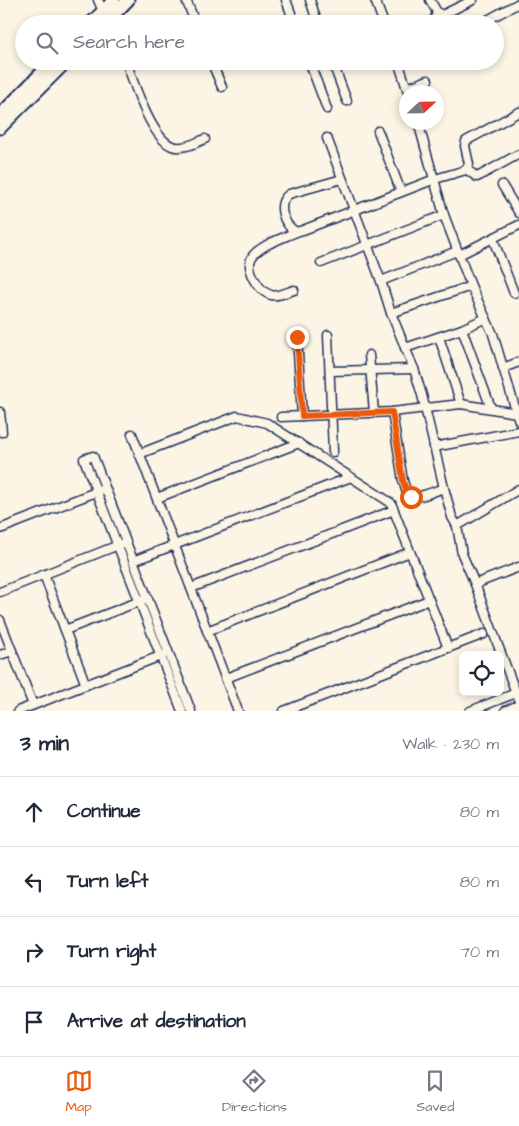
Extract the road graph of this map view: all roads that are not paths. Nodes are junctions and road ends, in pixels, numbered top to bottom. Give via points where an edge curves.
1 (114, 0) edge
2 (128, 0) edge
3 (186, 0) edge
4 (286, 0) edge
5 (310, 0) edge
6 (375, 0) edge
7 (430, 0) edge
8 (473, 0) edge
9 (519, 3) edge
10 (437, 12) junction
11 (106, 15) edge
12 (192, 15) edge
13 (292, 15) edge
14 (315, 15) edge
15 (381, 15) edge
16 (436, 15) edge
17 (497, 15) edge
18 (44, 70) edge
19 (58, 70) edge
20 (130, 70) edge
21 (215, 70) edge
22 (312, 70) edge
23 (335, 70) edge
24 (401, 70) edge
25 (428, 80) dead end
26 (406, 85) edge
27 (418, 85) edge
28 (222, 87) dead end
29 (347, 101) dead end
30 (327, 109) dead end
31 (519, 112) edge
32 (0, 113) edge
33 (0, 128) edge
34 (420, 130) edge
35 (378, 131) dead end
36 (327, 138) dead end
37 (206, 139) dead end
38 (519, 154) edge
39 (466, 169) junction
40 (342, 178) junction
41 (434, 180) junction
42 (502, 185) dead end
43 (401, 192) junction
44 (353, 210) junction
45 (519, 213) edge
46 (444, 215) junction
47 (519, 226) edge
48 (296, 232) junction
49 (493, 239) junction
50 (367, 245) junction
51 (458, 253) junction
52 (321, 263) dead end
53 (381, 281) junction
54 (471, 286) junction
55 (294, 290) dead end
56 (514, 293) dead end
57 (391, 313) junction
58 (486, 318) junction
59 (462, 329) junction
60 (328, 336) dead end
61 (297, 337) dead end
62 (439, 337) junction
63 (405, 348) junction
64 (369, 355) dead end
65 (519, 362) edge
66 (503, 368) junction
67 (414, 369) junction
68 (330, 371) junction
69 (371, 371) junction
70 (461, 404) junction
71 (425, 408) junction
72 (491, 408) junction
73 (0, 412) edge
74 (374, 412) junction
75 (392, 412) junction
76 (333, 414) junction
77 (302, 416) junction
78 (281, 417) dead end
79 (518, 417) edge
80 (519, 431) edge
81 (2, 432) dead end
82 (132, 434) dead end
83 (299, 443) junction
84 (434, 447) junction
85 (333, 452) dead end
86 (140, 454) junction
87 (351, 476) junction
88 (105, 488) junction
89 (444, 488) junction
90 (519, 489) edge
91 (96, 492) junction
92 (156, 498) junction
93 (394, 510) junction
94 (457, 526) junction
95 (0, 529) edge
96 (126, 543) junction
97 (174, 545) junction
98 (118, 546) junction
99 (410, 552) junction
100 (133, 561) junction
101 (519, 567) edge
102 (44, 575) junction
103 (475, 584) junction
104 (191, 588) junction
105 (0, 592) edge
106 (148, 598) junction
107 (429, 600) junction
108 (139, 601) junction
109 (0, 620) edge
110 (65, 630) junction
111 (207, 631) junction
112 (484, 634) dead end
113 (448, 648) junction
114 (12, 651) junction
115 (169, 653) junction
116 (0, 655) edge
117 (160, 656) junction
118 (226, 678) junction
119 (86, 685) junction
120 (516, 693) junction
121 (519, 701) edge
122 (33, 705) junction
123 (519, 706) edge
124 (18, 711) edge
125 (182, 711) edge
126 (191, 711) edge
127 (238, 711) edge
128 (284, 711) edge
129 (470, 711) edge
130 (505, 711) edge

1 - 11 highway
2 - 11 highway
3 - 12 street
4 - 13 street
5 - 14 street
6 - 15 street
7 - 10 street
8 - 10 street via 444,15
9 - 17 street
10 - 16 street
18 - 32 highway
19 - 33 highway
20 - 37 street via 153,128 162,140 172,146 184,146
21 - 28 street
22 - 30 street
23 - 29 street
24 - 26 street
25 - 27 street
31 - 39 street via 466,141 469,164
34 - 41 street
35 - 43 street
36 - 40 street
38 - 39 street via 481,176 477,177
39 - 41 street
40 - 44 street
40 - 48 street via 284,198 281,205 284,215
41 - 43 street
41 - 46 street
42 - 45 street
43 - 44 street
44 - 48 street
44 - 50 street
46 - 50 street
46 - 51 street
47 - 49 street
48 - 55 street via 263,248 250,263 251,272 266,292 281,295
49 - 51 street
49 - 56 street
50 - 52 street
50 - 53 street
51 - 53 street
51 - 54 street
53 - 57 street
54 - 57 street
54 - 58 street
57 - 63 street
58 - 59 street
58 - 66 street
59 - 62 street
59 - 72 street
60 - 68 street
61 - 77 street
62 - 63 street
62 - 70 street
63 - 67 street
64 - 69 street
65 - 66 street
66 - 79 street
67 - 69 street
67 - 71 street
68 - 69 street
68 - 76 street
69 - 74 street
70 - 71 street
70 - 72 street
71 - 75 street
71 - 84 street
72 - 79 street
73 - 81 street
74 - 75 street
74 - 76 street
75 - 89 street via 408,496
76 - 77 street
76 - 85 street
77 - 78 street
80 - 84 street
82 - 86 street
83 - 86 street via 268,422 237,416
83 - 87 street
83 - 92 street
84 - 89 street
86 - 92 street
87 - 93 street via 391,503
87 - 97 street
88 - 91 street
88 - 91 street via 93,456 84,460
88 - 96 street
89 - 94 street
90 - 94 street
91 - 95 street
91 - 98 street
92 - 97 street
93 - 99 street
93 - 104 street
94 - 103 street via 462,554
96 - 98 street
96 - 100 street
97 - 100 street
97 - 104 street
98 - 102 street
98 - 108 street
99 - 107 street
99 - 111 street
100 - 106 street
101 - 103 street
102 - 105 street
102 - 110 street
103 - 120 street
104 - 111 street
106 - 108 street
106 - 115 street
107 - 113 street
107 - 118 street
108 - 110 street
108 - 117 street
109 - 114 street
110 - 119 street
111 - 118 street
112 - 113 street
113 - 128 street
114 - 116 street
114 - 122 street
115 - 117 street
115 - 126 street
117 - 119 street
117 - 125 street
118 - 127 street
119 - 122 street
120 - 121 street
120 - 129 street
122 - 124 street
123 - 130 street

